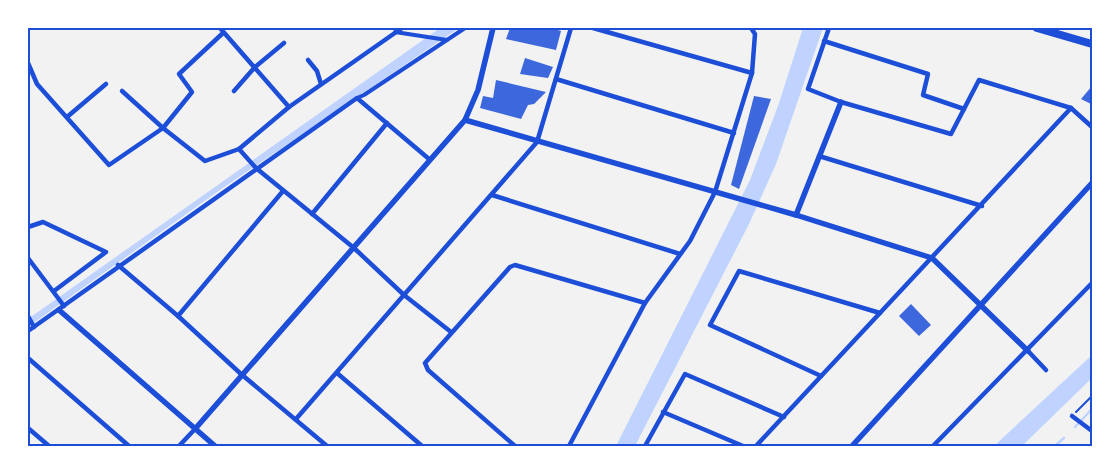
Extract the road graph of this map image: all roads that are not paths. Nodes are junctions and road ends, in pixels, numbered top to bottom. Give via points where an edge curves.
1 (220, 28) edge
2 (389, 28) edge
3 (402, 28) edge
4 (465, 28) edge
5 (493, 28) edge
6 (571, 28) edge
7 (593, 28) edge
8 (750, 28) edge
9 (829, 28) edge
10 (1037, 28) edge
11 (1053, 30) edge
12 (395, 32) junction
13 (223, 33) junction
14 (447, 40) junction
15 (824, 41) junction
16 (284, 42) dead end
17 (1092, 44) edge
18 (308, 60) dead end
19 (28, 63) edge
20 (255, 68) junction
21 (752, 73) junction
22 (556, 79) junction
23 (106, 84) dead end
24 (321, 84) junction
25 (122, 91) dead end
26 (234, 91) dead end
27 (357, 98) junction
28 (841, 102) junction
29 (289, 107) junction
30 (1071, 108) junction
31 (964, 109) junction
32 (67, 117) junction
33 (465, 120) junction
34 (387, 123) junction
35 (1092, 127) edge
36 (163, 128) junction
37 (734, 133) junction
38 (537, 142) junction
39 (239, 149) junction
40 (820, 156) junction
41 (429, 159) junction
42 (256, 168) junction
43 (1092, 183) edge
44 (283, 191) junction
45 (715, 192) junction
46 (492, 194) junction
47 (982, 206) junction
48 (312, 214) junction
49 (796, 215) junction
50 (28, 227) edge
51 (354, 248) junction
52 (680, 254) junction
53 (28, 258) edge
54 (932, 258) junction
55 (118, 265) junction
56 (1092, 283) edge
57 (54, 291) junction
58 (404, 295) junction
59 (645, 303) junction
60 (982, 306) junction
61 (62, 308) junction
62 (880, 313) junction
63 (28, 316) edge
64 (178, 316) junction
65 (34, 327) junction
66 (28, 331) edge
67 (451, 332) junction
68 (1028, 351) junction
69 (28, 358) edge
70 (1046, 370) dead end
71 (338, 373) junction
72 (241, 374) junction
73 (821, 376) junction
74 (663, 412) junction
75 (784, 416) junction
76 (1072, 416) road end
77 (296, 419) junction
78 (28, 428) edge
79 (195, 429) junction
80 (1092, 431) edge
81 (49, 446) edge
82 (129, 446) edge
83 (179, 446) edge
84 (215, 446) edge
85 (327, 446) edge
86 (422, 446) edge
87 (515, 446) edge
88 (569, 446) edge
89 (645, 446) edge
90 (743, 446) edge
91 (756, 446) edge
92 (852, 446) edge
93 (933, 446) edge

1 - 13 street
2 - 12 street
3 - 12 street
4 - 14 street
5 - 33 street via 478,90
6 - 22 street
7 - 21 street
8 - 21 street via 756,34
9 - 15 street
10 - 11 main road
11 - 17 main road
12 - 14 street
12 - 24 street
13 - 20 street
13 - 36 street via 179,74 192,92
14 - 27 street
15 - 28 street via 808,89
15 - 31 street via 928,74 923,95
16 - 20 street
18 - 24 street via 317,71
19 - 32 street via 37,84
20 - 26 street
20 - 29 street
21 - 37 street
22 - 37 street
22 - 38 street
23 - 32 street
24 - 29 street
25 - 36 street
27 - 34 street
27 - 42 street
28 - 31 street via 951,134
28 - 40 street
29 - 39 street
30 - 31 street via 979,80
30 - 35 street
30 - 47 street
32 - 36 street via 109,164
33 - 38 street
33 - 41 street
34 - 41 street
34 - 48 street
36 - 39 street via 205,161
37 - 45 street
38 - 45 street
38 - 46 street
39 - 42 street
40 - 47 street
40 - 49 street
41 - 51 street
42 - 44 street
42 - 55 street
43 - 60 street
44 - 48 street
44 - 64 street
45 - 49 street
45 - 52 street
46 - 52 street
46 - 58 street
47 - 54 street
48 - 51 street
49 - 54 street
50 - 57 street via 43,222 106,252
51 - 58 street
51 - 72 street
52 - 59 street
53 - 57 street
54 - 60 street
54 - 62 street
55 - 61 street
55 - 64 street
56 - 68 street
57 - 61 street
58 - 67 street
58 - 71 street
59 - 67 street via 515,266 510,267
59 - 88 street
60 - 68 street
60 - 92 street
61 - 65 street
61 - 79 street
62 - 73 street
62 - 73 street via 739,270 710,325
63 - 65 street
64 - 72 street
65 - 66 street
67 - 87 street via 425,363 428,370
68 - 70 street
68 - 93 street
69 - 82 street
71 - 77 street
71 - 86 street
72 - 77 street
72 - 79 street
73 - 75 street
74 - 75 street via 685,374
74 - 89 street
74 - 90 street
75 - 91 street
76 - 80 street
77 - 85 street
78 - 81 street
79 - 83 street
79 - 84 street

